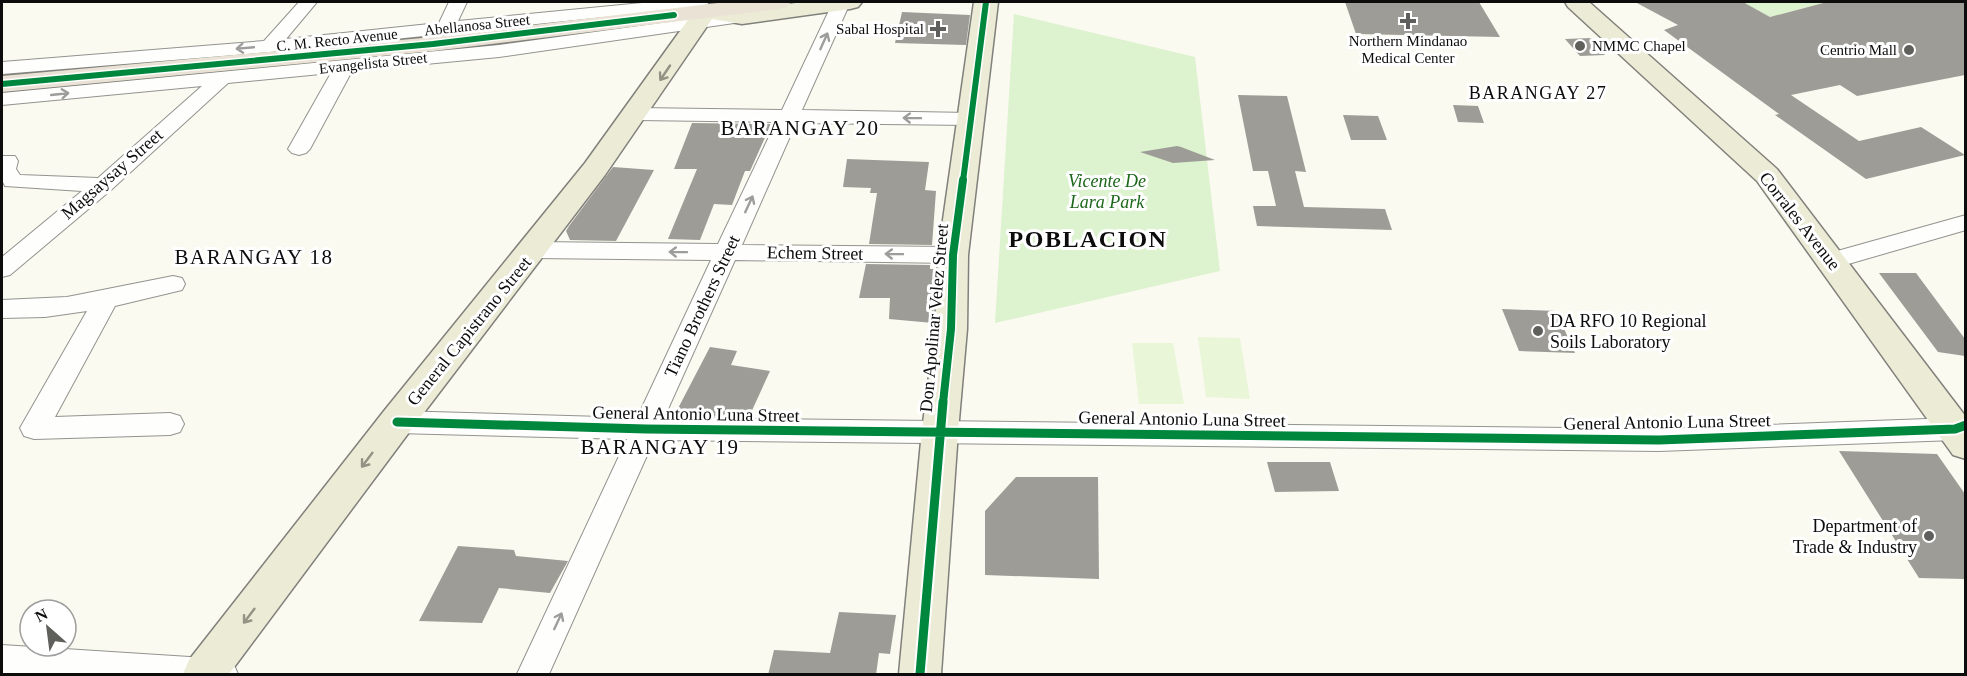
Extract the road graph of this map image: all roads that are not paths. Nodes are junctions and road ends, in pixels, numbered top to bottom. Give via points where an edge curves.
1 (308, 2) edge
2 (458, 2) edge
3 (779, 2) edge
4 (846, 2) edge
5 (985, 2) edge
6 (1576, 2) edge
7 (736, 9) edge
8 (701, 12) edge
9 (445, 28) junction
10 (270, 46) junction
11 (345, 66) junction
12 (2, 68) edge
13 (222, 78) junction
14 (2, 84) edge
15 (2, 99) edge
16 (638, 114) junction
17 (789, 116) junction
18 (970, 119) junction
19 (299, 149) dead end
20 (7, 161) dead end
21 (103, 185) junction
22 (1965, 222) edge
23 (534, 250) junction
24 (727, 252) junction
25 (952, 255) junction
26 (1831, 261) junction
27 (2, 269) edge
28 (173, 284) dead end
29 (106, 299) junction
30 (2, 309) edge
31 (397, 422) junction
32 (170, 424) dead end
33 (646, 429) junction
34 (940, 431) junction
35 (1962, 433) edge
36 (2, 660) edge
37 (210, 674) edge
38 (533, 675) edge
39 (920, 675) edge

1 - 10 street
2 - 9 street
3 - 8 highway, C. M. Recto Avenue
4 - 7 main road, C. M. Recto Avenue
17 -> 4 street, Tiano Brothers Street
5 - 18 main road, Don Apolinar Velez Street
6 - 26 main road, Corrales Avenue via 1767,175
7 - 8 main road, C. M. Recto Avenue
8 - 9 street, Abellanosa Street
8 - 11 street, Evangelista Street via 531,47
8 - 14 highway, C. M. Recto Avenue via 433,44
8 -> 16 main road, General Capistrano Street
9 - 10 street, Abellanosa Street
10 -> 12 street, Abellanosa Street
11 - 13 street, Evangelista Street
11 - 19 street
15 -> 13 street, Evangelista Street
13 - 21 street, Magsaysay Street
16 - 17 street
16 - 23 main road, General Capistrano Street
18 -> 17 street
24 -> 17 street, Tiano Brothers Street
18 - 25 main road, Don Apolinar Velez Street
20 - 21 street via 5,169 13,181
21 - 27 street, Magsaysay Street
22 - 26 street
24 -> 23 street, Echem Street
23 - 31 main road, General Capistrano Street
25 -> 24 street, Echem Street
24 - 33 street, Tiano Brothers Street
25 - 34 main road, Don Apolinar Velez Street via 951,329
26 - 35 main road, Corrales Avenue
28 - 29 street
29 - 30 street via 27,310
29 - 32 street via 34,428
31 - 33 street, General Antonio Luna Street
31 -> 37 main road, General Capistrano Street
33 - 34 street, General Antonio Luna Street
38 -> 33 street, Tiano Brothers Street
34 - 35 street, General Antonio Luna Street via 1659,440
34 - 39 main road, Don Apolinar Velez Street
36 - 37 street

